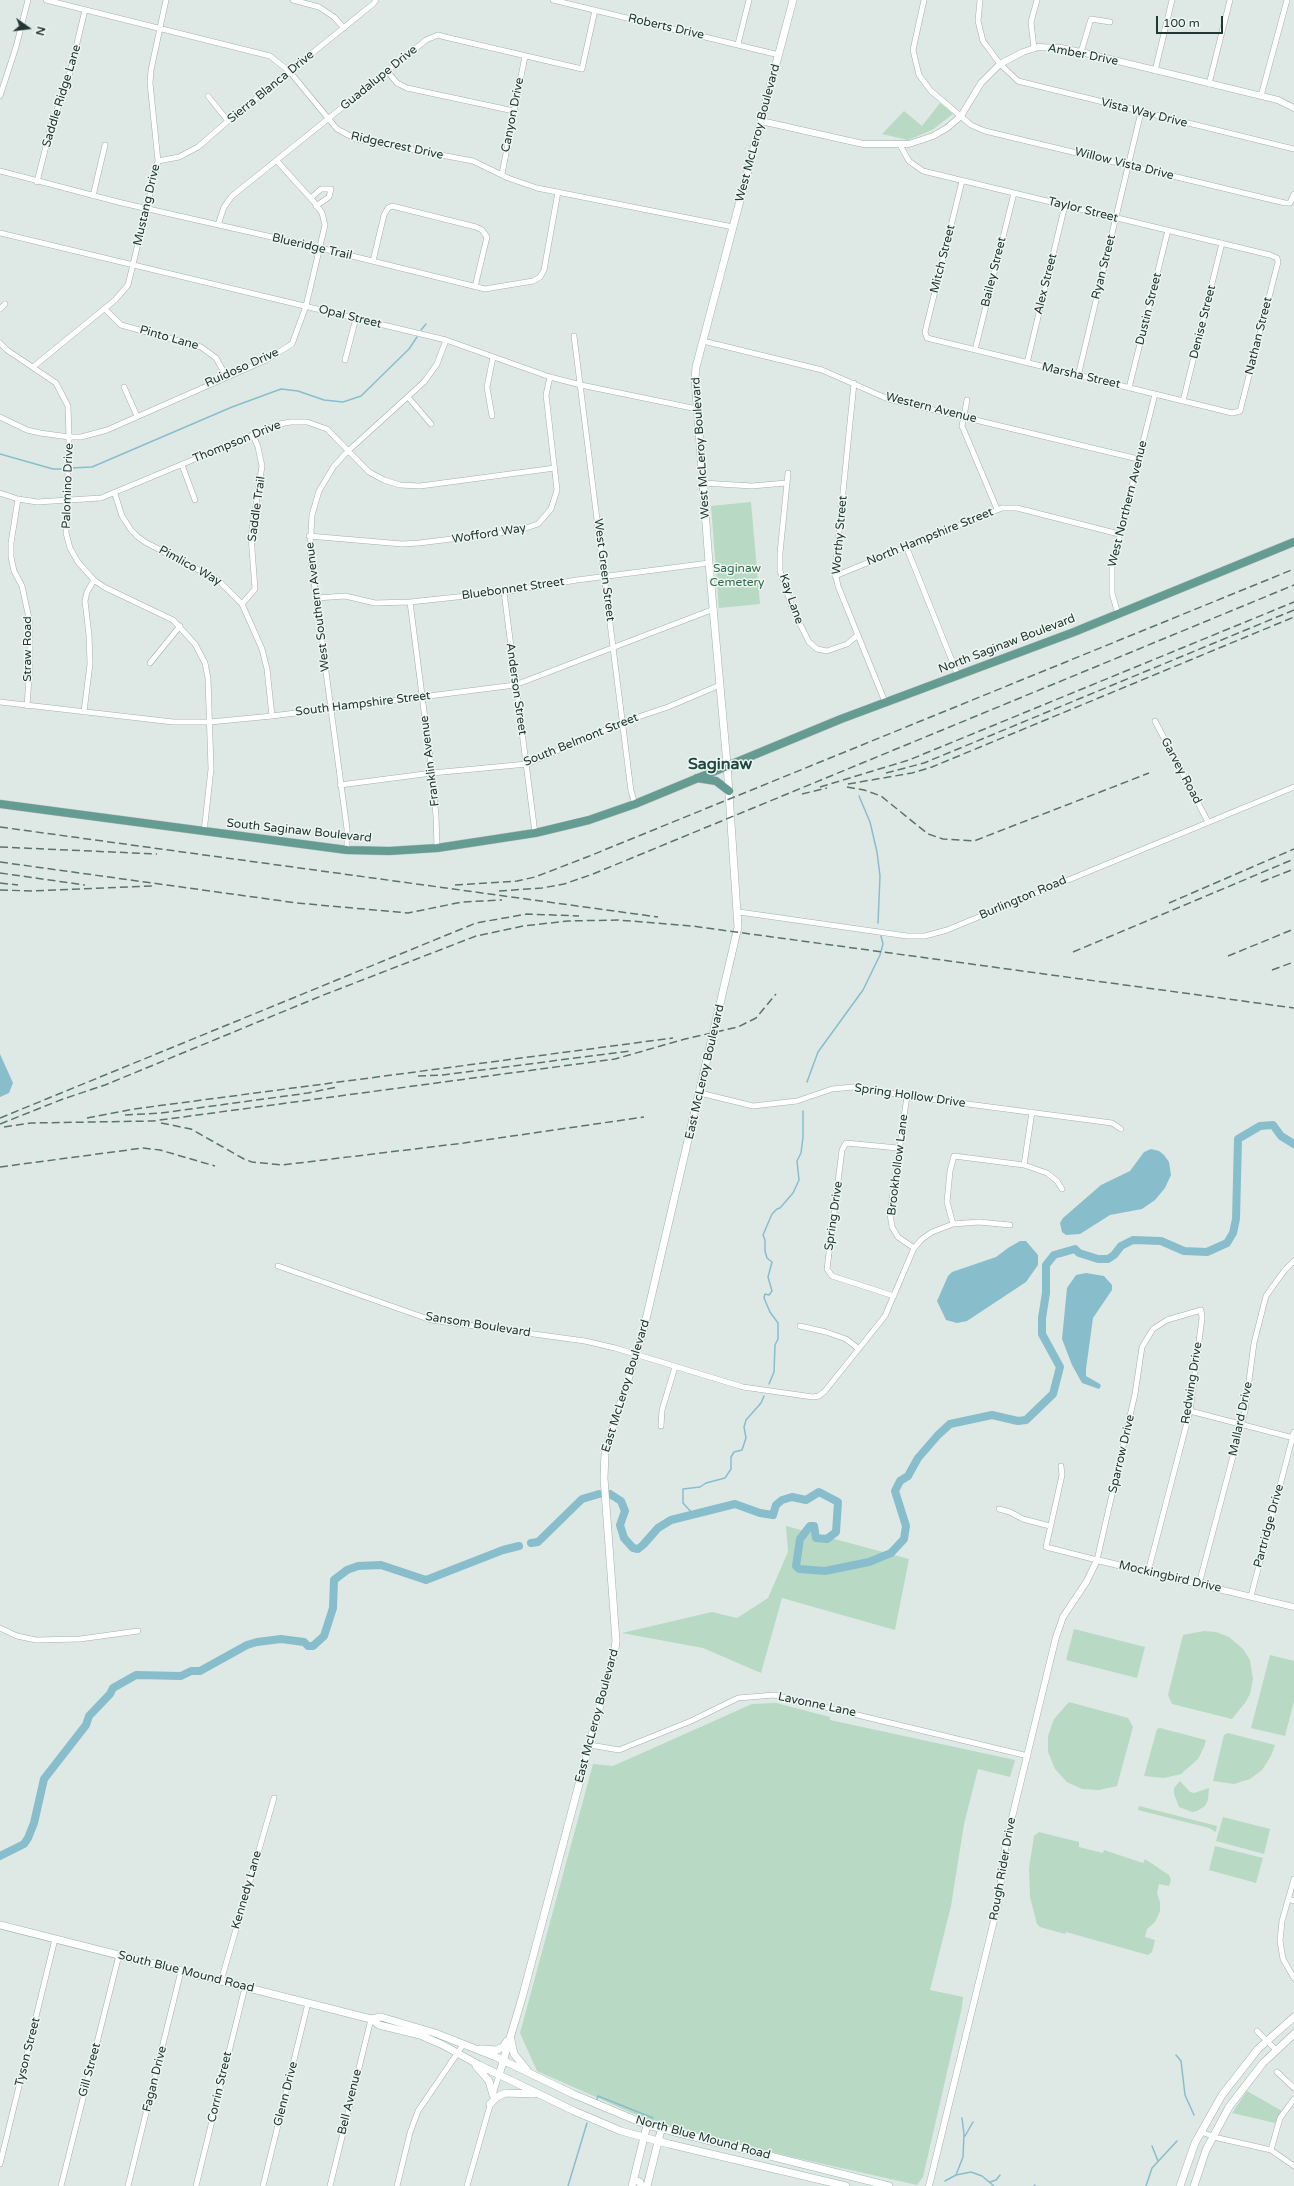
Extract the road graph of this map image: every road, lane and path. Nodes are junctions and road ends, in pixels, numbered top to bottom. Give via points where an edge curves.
1 (28, 0) edge
2 (46, 0) edge
3 (166, 0) edge
4 (293, 0) edge
5 (376, 0) edge
6 (553, 0) edge
7 (749, 0) edge
8 (793, 0) edge
9 (924, 0) edge
10 (980, 0) edge
11 (1037, 0) edge
12 (1172, 0) edge
13 (1230, 0) edge
14 (1287, 0) edge
15 (85, 10) junction
16 (595, 10) junction
17 (1110, 22) dead end
18 (344, 28) junction
19 (159, 29) junction
20 (738, 44) junction
21 (1034, 48) junction
22 (1081, 52) junction
23 (779, 55) junction
24 (525, 56) junction
25 (1000, 64) junction
26 (387, 71) junction
27 (1155, 71) junction
28 (290, 72) junction
29 (1210, 84) junction
30 (0, 96) edge
31 (208, 96) dead end
32 (1260, 96) junction
33 (1294, 108) edge
34 (514, 111) junction
35 (1141, 112) junction
36 (961, 116) junction
37 (328, 119) junction
38 (228, 121) junction
39 (761, 121) junction
40 (105, 144) dead end
41 (900, 144) junction
42 (1294, 149) edge
43 (158, 161) junction
44 (277, 161) junction
45 (1128, 165) junction
46 (0, 171) edge
47 (502, 174) junction
48 (962, 180) junction
49 (37, 182) junction
50 (558, 192) junction
51 (1014, 193) junction
52 (1294, 194) edge
53 (92, 196) junction
54 (311, 198) junction
55 (1065, 205) junction
56 (316, 206) junction
57 (148, 209) junction
58 (1117, 218) junction
59 (218, 225) junction
60 (733, 227) junction
61 (1168, 230) junction
62 (0, 233) edge
63 (1222, 243) junction
64 (320, 248) junction
65 (1277, 258) joint
66 (373, 261) junction
67 (133, 265) junction
68 (475, 287) junction
69 (4, 304) dead end
70 (306, 306) junction
71 (0, 309) edge
72 (105, 309) junction
73 (356, 318) junction
74 (574, 336) dead end
75 (926, 337) joint
76 (446, 340) junction
77 (704, 341) junction
78 (0, 343) edge
79 (975, 350) junction
80 (493, 357) junction
81 (345, 360) dead end
82 (1027, 363) junction
83 (33, 367) junction
84 (226, 376) junction
85 (1078, 376) junction
86 (550, 378) junction
87 (854, 383) junction
88 (581, 385) junction
89 (124, 387) dead end
90 (1129, 388) junction
91 (1155, 394) junction
92 (408, 397) junction
93 (967, 400) dead end
94 (1183, 401) junction
95 (697, 409) junction
96 (1238, 413) joint
97 (137, 416) junction
98 (492, 416) dead end
99 (963, 416) junction
100 (0, 417) edge
101 (431, 424) dead end
102 (253, 435) junction
103 (69, 438) junction
104 (348, 451) junction
105 (1138, 459) junction
106 (182, 465) junction
107 (555, 468) junction
108 (788, 473) dead end
109 (703, 483) junction
110 (786, 483) junction
111 (0, 493) edge
112 (115, 494) junction
113 (18, 499) junction
114 (66, 500) junction
115 (195, 500) dead end
116 (997, 509) junction
117 (1119, 534) junction
118 (310, 536) junction
119 (1294, 542) edge
120 (906, 546) junction
121 (709, 564) junction
122 (835, 576) junction
123 (606, 577) junction
124 (94, 580) junction
125 (504, 592) junction
126 (317, 598) junction
127 (410, 602) junction
128 (242, 604) junction
129 (714, 609) junction
130 (1118, 614) junction
131 (180, 626) junction
132 (858, 635) junction
133 (614, 646) junction
134 (150, 663) dead end
135 (958, 676) junction
136 (515, 685) junction
137 (720, 685) junction
138 (422, 696) junction
139 (0, 702) edge
140 (885, 702) junction
141 (27, 706) junction
142 (331, 708) junction
143 (84, 712) junction
144 (272, 716) junction
145 (1155, 721) dead end
146 (210, 722) junction
147 (623, 722) junction
148 (527, 764) junction
149 (728, 764) junction
150 (432, 773) junction
151 (697, 778) junction
152 (340, 785) junction
153 (1294, 787) edge
154 (729, 791) junction
155 (0, 804) edge
156 (635, 804) junction
157 (1208, 822) junction
158 (204, 832) junction
159 (535, 833) junction
160 (437, 848) junction
161 (347, 850) junction
162 (739, 912) junction
163 (700, 1093) junction
164 (907, 1096) junction
165 (1032, 1112) junction
166 (1121, 1129) dead end
167 (898, 1148) junction
168 (1024, 1165) junction
169 (1062, 1189) dead end
170 (954, 1224) junction
171 (1010, 1225) dead end
172 (914, 1248) junction
173 (1294, 1261) edge
174 (278, 1266) dead end
175 (894, 1296) junction
176 (800, 1326) dead end
177 (1142, 1347) joint
178 (859, 1349) junction
179 (637, 1355) junction
180 (675, 1367) junction
181 (1190, 1411) junction
182 (1242, 1424) junction
183 (661, 1426) dead end
184 (1294, 1436) edge
185 (1061, 1466) dead end
186 (999, 1509) dead end
187 (1050, 1526) junction
188 (1097, 1560) junction
189 (1148, 1572) junction
190 (1199, 1584) junction
191 (1251, 1596) junction
192 (1294, 1607) edge
193 (0, 1628) edge
194 (138, 1631) dead end
195 (590, 1745) junction
196 (1028, 1756) junction
197 (274, 1798) dead end
198 (1294, 1879) edge
199 (1288, 1899) junction
200 (1294, 1901) edge
201 (0, 1925) edge
202 (55, 1939) junction
203 (119, 1955) junction
204 (181, 1971) junction
205 (1293, 1976) edge
206 (221, 1981) junction
207 (245, 1987) junction
208 (308, 2003) junction
209 (1294, 2017) edge
210 (371, 2019) junction
211 (1257, 2030) dead end
212 (1294, 2034) edge
213 (510, 2036) junction
214 (1267, 2041) junction
215 (463, 2045) junction
216 (474, 2049) junction
217 (1276, 2050) junction
218 (458, 2052) junction
219 (472, 2061) junction
220 (503, 2061) junction
221 (1277, 2072) dead end
222 (499, 2074) junction
223 (533, 2076) junction
224 (1294, 2088) edge
225 (493, 2095) junction
226 (545, 2097) junction
227 (1294, 2099) edge
228 (490, 2104) junction
229 (647, 2125) junction
230 (661, 2130) junction
231 (1201, 2132) junction
232 (1213, 2136) junction
233 (644, 2138) junction
234 (658, 2142) junction
235 (1271, 2150) junction
236 (0, 2164) edge
237 (1294, 2166) edge
238 (633, 2183) edge
239 (61, 2186) edge
240 (128, 2186) edge
241 (196, 2186) edge
242 (263, 2186) edge
243 (330, 2186) edge
244 (397, 2186) edge
245 (467, 2186) edge
246 (641, 2186) edge
247 (647, 2186) edge
248 (846, 2186) edge
249 (889, 2186) edge
250 (929, 2186) edge
251 (1180, 2186) edge
252 (1194, 2186) edge

1 - 30 street
2 - 15 street, Ridgecrest Drive
3 - 19 street, Mustang Drive
4 - 18 street via 319,7
5 - 18 street, Sierra Blanca Drive
6 - 16 street, Roberts Drive
7 - 20 street
8 - 23 main road, West McLeroy Boulevard
9 - 36 street, Willow Vista Drive via 914,39 916,68 922,81
10 - 25 street, Vista Way Drive via 980,32 987,47
11 - 21 street via 1031,29
12 - 27 street
13 - 29 street
14 - 32 street
15 - 19 street, Ridgecrest Drive
15 - 49 street, Saddle Ridge Lane via 71,70 51,126
16 - 20 street, Roberts Drive
16 - 24 street, Guadalupe Drive via 582,69
17 - 22 street via 1091,19
18 - 28 street, Sierra Blanca Drive
19 - 28 street, Ridgecrest Drive via 262,53 277,60
19 - 43 street, Mustang Drive via 150,83
20 - 23 street, Roberts Drive
21 - 22 street, Amber Drive via 1050,47
21 - 25 street, Amber Drive
22 - 27 street, Amber Drive
23 - 39 main road, West McLeroy Boulevard
24 - 26 street, Guadalupe Drive via 438,36 426,40
24 - 34 street, Canyon Drive
25 - 35 street, Vista Way Drive via 1018,81
25 - 36 street, Amber Drive via 981,83
26 - 34 street via 397,83 407,88
26 - 37 street, Guadalupe Drive
27 - 29 street, Amber Drive
28 - 37 street, Ridgecrest Drive
28 - 38 street, Sierra Blanca Drive
29 - 32 street, Amber Drive
31 - 38 street
32 - 33 street, Amber Drive via 1278,100
34 - 47 street, Canyon Drive
35 - 42 street, Vista Way Drive
35 - 45 street, Ryan Street
36 - 41 street, Amber Drive via 933,136
36 - 45 street, Willow Vista Drive via 971,125 985,131
37 - 44 street, Guadalupe Drive
37 - 47 street, Ridgecrest Drive via 336,129 356,139 473,161
38 - 43 street, Sierra Blanca Drive via 198,147 179,157
39 - 41 street, Amber Drive via 850,142
39 - 60 main road, West McLeroy Boulevard
40 - 53 street
41 - 48 street, Taylor Street via 909,161 923,171
43 - 57 street, Mustang Drive
44 - 54 street, Ruidoso Drive
44 - 59 street, Guadalupe Drive via 232,196 224,207
45 - 52 street, Willow Vista Drive via 1285,203 1290,203
45 - 58 street, Ryan Street
46 - 49 street, Blueridge Trail
47 - 50 street, Ridgecrest Drive via 515,181
48 - 51 street, Taylor Street
48 - 75 street, Mitch Street
49 - 53 street, Blueridge Trail
50 - 60 street, Ridgecrest Drive
50 - 68 street, Blueridge Trail via 544,270 540,277 533,281 485,289
51 - 55 street, Taylor Street
51 - 79 street, Bailey Street
53 - 57 street, Blueridge Trail
54 - 56 street, Ruidoso Drive
54 - 56 street via 321,189 331,189 329,198
55 - 58 street, Taylor Street
55 - 82 street, Alex Street
56 - 64 street, Ruidoso Drive via 322,213 324,225
57 - 59 street, Blueridge Trail
57 - 67 street, Mustang Drive
58 - 61 street, Taylor Street
58 - 85 street, Ryan Street
59 - 64 street, Blueridge Trail
60 - 77 main road, West McLeroy Boulevard
61 - 63 street, Taylor Street
61 - 90 street, Dustin Street
62 - 67 street, Opal Street
63 - 65 street, Taylor Street
63 - 94 street, Denise Street
64 - 66 street, Blueridge Trail
64 - 70 street, Ruidoso Drive
65 - 96 street, Nathan Street
66 - 68 street, Blueridge Trail
66 - 68 street via 384,215 392,206 468,225 482,230 487,237
67 - 70 street, Opal Street
67 - 72 street, Mustang Drive via 123,292
69 - 71 street
70 - 73 street, Opal Street
70 - 84 street, Ruidoso Drive via 292,344 266,360
72 - 83 street, Mustang Drive
72 - 84 street, Pinto Lane via 121,325 201,347 216,358
73 - 76 street, Opal Street
73 - 81 street
74 - 88 street, West Green Street
75 - 79 street, Marsha Street via 928,340
76 - 80 street, Opal Street
76 - 92 street, West Southern Avenue via 434,369
77 - 87 street, Western Avenue via 822,370
77 - 95 main road, West McLeroy Boulevard via 696,367
78 - 83 street, Palomino Drive
79 - 82 street, Marsha Street
80 - 86 street, Opal Street
80 - 98 street via 487,387
82 - 85 street, Marsha Street
83 - 103 street, Palomino Drive via 56,383 65,397 69,414
84 - 97 street, Ruidoso Drive
85 - 90 street, Marsha Street
86 - 88 street, Opal Street
86 - 107 street, Wofford Way via 546,395
87 - 99 street, Western Avenue via 888,399
87 - 122 street, Worthy Street
88 - 95 street, Opal Street
88 - 123 street, West Green Street
89 - 97 street
90 - 91 street, Marsha Street
91 - 94 street, Marsha Street
91 - 105 street, West Northern Avenue
92 - 101 street
92 - 104 street, West Southern Avenue
93 - 99 street
94 - 96 street, Marsha Street
95 - 109 main road, West McLeroy Boulevard
97 - 103 street, Ruidoso Drive via 107,430
99 - 105 street, Western Avenue
99 - 116 street via 964,433
100 - 103 street, Ruidoso Drive via 27,430
102 - 104 street, Thompson Drive via 279,424 307,422 327,429
102 - 106 street, Thompson Drive
102 - 128 street, Saddle Trail via 262,466 251,536 255,589
103 - 114 street, Palomino Drive
104 - 107 street, Thompson Drive via 375,475 393,483 410,486
104 - 118 street, West Southern Avenue via 330,472 319,491 312,515
105 - 117 street, West Northern Avenue
106 - 112 street, Thompson Drive
106 - 115 street
107 - 118 street, Wofford Way via 557,483 554,503 541,521 529,529 402,544
108 - 110 street, Kay Lane
109 - 110 street via 745,486
109 - 121 main road, West McLeroy Boulevard
110 - 132 street, Kay Lane via 780,571 803,632 812,646 827,651 846,644
111 - 113 street, Thompson Drive
112 - 114 street, Thompson Drive via 101,498
112 - 128 street, Pimlico Way via 122,516 138,537 218,580
113 - 114 street, Thompson Drive via 38,502
113 - 141 street, Straw Road via 10,543 14,571 22,586 30,623
114 - 124 street, Palomino Drive via 66,533 70,548
116 - 117 street, North Hampshire Street via 1017,508
116 - 120 street, North Hampshire Street
117 - 130 street, West Northern Avenue via 1111,577
118 - 126 street, West Southern Avenue
119 - 130 main road, North Saginaw Boulevard
120 - 122 street, North Hampshire Street
120 - 135 street
121 - 123 street, Bluebonnet Street
121 - 129 main road, West McLeroy Boulevard
122 - 132 street, Worthy Street
123 - 125 street, Bluebonnet Street
123 - 133 street, West Green Street
124 - 131 street, Palomino Drive via 168,617
124 - 143 street via 85,601 90,657
125 - 127 street, Bluebonnet Street
125 - 136 street, Anderson Street
126 - 127 street, Bluebonnet Street via 345,596 387,604
126 - 142 street, West Southern Avenue
127 - 138 street, Franklin Avenue
128 - 144 street, Pimlico Way via 262,649
129 - 133 street, South Hampshire Street
129 - 137 main road, West McLeroy Boulevard
130 - 135 main road, North Saginaw Boulevard
131 - 134 street
131 - 146 street, Palomino Drive via 196,644 205,663
132 - 140 street, Worthy Street
133 - 136 street, South Hampshire Street
133 - 147 street, West Green Street
135 - 140 main road, North Saginaw Boulevard
136 - 138 street, South Hampshire Street
136 - 148 street, Anderson Street
137 - 147 street, South Belmont Street via 668,707
137 - 149 main road, West McLeroy Boulevard
138 - 142 street, South Hampshire Street
138 - 150 street, Franklin Avenue
139 - 141 street, South Hampshire Street
140 - 149 main road, North Saginaw Boulevard
141 - 143 street, South Hampshire Street
142 - 144 street, South Hampshire Street
142 - 152 street, West Southern Avenue
143 - 146 street, South Hampshire Street via 174,722
144 - 146 street, South Hampshire Street
145 - 157 street, Garvey Road
146 - 158 street, Palomino Drive via 212,770
147 - 148 street, South Belmont Street
147 - 156 street, West Green Street
148 - 150 street, South Belmont Street
148 - 159 street, Anderson Street
149 - 151 main road, South Saginaw Boulevard
149 - 154 main road, East McLeroy Boulevard
150 - 152 street, South Belmont Street
150 - 160 street, Franklin Avenue
151 - 154 main road via 716,781
151 - 156 main road, South Saginaw Boulevard
152 - 161 street, West Southern Avenue
153 - 157 street, Burlington Road
154 - 162 main road, East McLeroy Boulevard
155 - 158 main road, South Saginaw Boulevard
156 - 159 main road, South Saginaw Boulevard via 584,821
157 - 162 street, Burlington Road via 947,930 925,936 907,936
158 - 161 main road, South Saginaw Boulevard
159 - 160 main road, South Saginaw Boulevard
160 - 161 main road, South Saginaw Boulevard
162 - 163 main road, East McLeroy Boulevard via 737,937
163 - 164 street, Spring Hollow Drive via 753,1106 797,1101 832,1089 853,1087
163 - 179 main road, East McLeroy Boulevard
164 - 165 street, Spring Hollow Drive
164 - 167 street, Brookhollow Lane
165 - 166 street, Spring Hollow Drive via 1112,1123
165 - 168 street
167 - 172 street, Brookhollow Lane via 890,1214 892,1227 898,1236
167 - 175 street, Spring Drive via 846,1143 842,1150 826,1269 832,1276
168 - 169 street via 1047,1173
168 - 170 street via 954,1156 947,1202
170 - 171 street via 979,1222
170 - 172 street via 932,1232
172 - 175 street, Sansom Boulevard
173 - 182 street, Mallard Drive via 1266,1296 1254,1344
174 - 179 street, Sansom Boulevard via 431,1320 586,1341
175 - 178 street, Sansom Boulevard via 884,1316
176 - 178 street via 846,1339
177 - 181 street, Redwing Drive via 1153,1329 1167,1320 1201,1310
177 - 188 street, Sparrow Drive via 1134,1402
178 - 180 street, Sansom Boulevard via 825,1391 813,1397 743,1387
179 - 180 street, Sansom Boulevard
179 - 195 main road, East McLeroy Boulevard via 604,1460 616,1641 609,1679
180 - 183 street via 662,1410
181 - 182 street
181 - 189 street, Redwing Drive
182 - 184 street
182 - 190 street, Mallard Drive
184 - 191 street, Partridge Drive
185 - 187 street via 1062,1476
186 - 187 street via 1023,1520
187 - 188 street, Mockingbird Drive via 1046,1547
188 - 189 street, Mockingbird Drive
188 - 196 street, Rough Rider Drive via 1058,1630
189 - 190 street, Mockingbird Drive
190 - 191 street, Mockingbird Drive
191 - 192 street, Mockingbird Drive
193 - 194 street via 17,1636 36,1640 80,1639
195 - 196 street, Lavonne Lane via 619,1750 691,1721 738,1698 774,1695
195 - 213 main road, East McLeroy Boulevard
196 - 250 street, Rough Rider Drive via 1006,1842 998,1904
197 - 206 street, Kennedy Lane
198 - 199 street
199 - 200 street
199 - 205 street via 1280,1941 1283,1959
201 - 202 main road, South Blue Mound Road
202 - 203 main road, South Blue Mound Road
202 - 236 street, Tyson Street
203 - 204 main road, South Blue Mound Road
203 - 239 street, Gill Street
204 - 206 main road, South Blue Mound Road
204 - 240 street, Fagan Drive
206 - 207 main road, South Blue Mound Road
207 - 208 main road, South Blue Mound Road
207 - 241 street, Corrin Street
208 - 210 main road, South Blue Mound Road
208 - 242 street, Glenn Drive
209 - 214 main road
210 - 215 main road, South Blue Mound Road via 381,2017 410,2024
210 - 218 main road, South Blue Mound Road via 379,2024 420,2035
210 - 243 street, Bell Avenue
211 - 214 street
212 - 217 main road
213 - 216 main road via 500,2048
213 - 220 main road, East McLeroy Boulevard
213 - 223 main road via 514,2054
214 - 217 street
214 - 231 main road via 1230,2083
215 - 216 main road, South Blue Mound Road
215 - 218 street
216 - 220 main road, South Blue Mound Road
217 - 232 main road via 1243,2087
218 - 219 main road, South Blue Mound Road
218 - 244 street via 418,2112
219 - 222 main road, South Blue Mound Road
219 - 225 main road via 489,2081
220 - 222 main road, East McLeroy Boulevard
220 - 223 main road, North Blue Mound Road
221 - 224 street
222 - 225 street
222 - 226 main road, North Blue Mound Road
223 - 229 main road, North Blue Mound Road
225 - 228 street
226 - 228 main road via 510,2092 500,2095
226 - 233 main road, North Blue Mound Road via 603,2124
227 - 235 street via 1280,2118
228 - 245 street
229 - 230 main road, North Blue Mound Road
229 - 233 main road
230 - 234 main road
230 - 249 main road, North Blue Mound Road
231 - 232 street
231 - 251 main road
232 - 235 street
232 - 252 main road
233 - 234 main road, North Blue Mound Road
233 - 238 main road
234 - 247 main road
234 - 248 main road, North Blue Mound Road
235 - 237 street
238 - 246 main road via 640,2182

